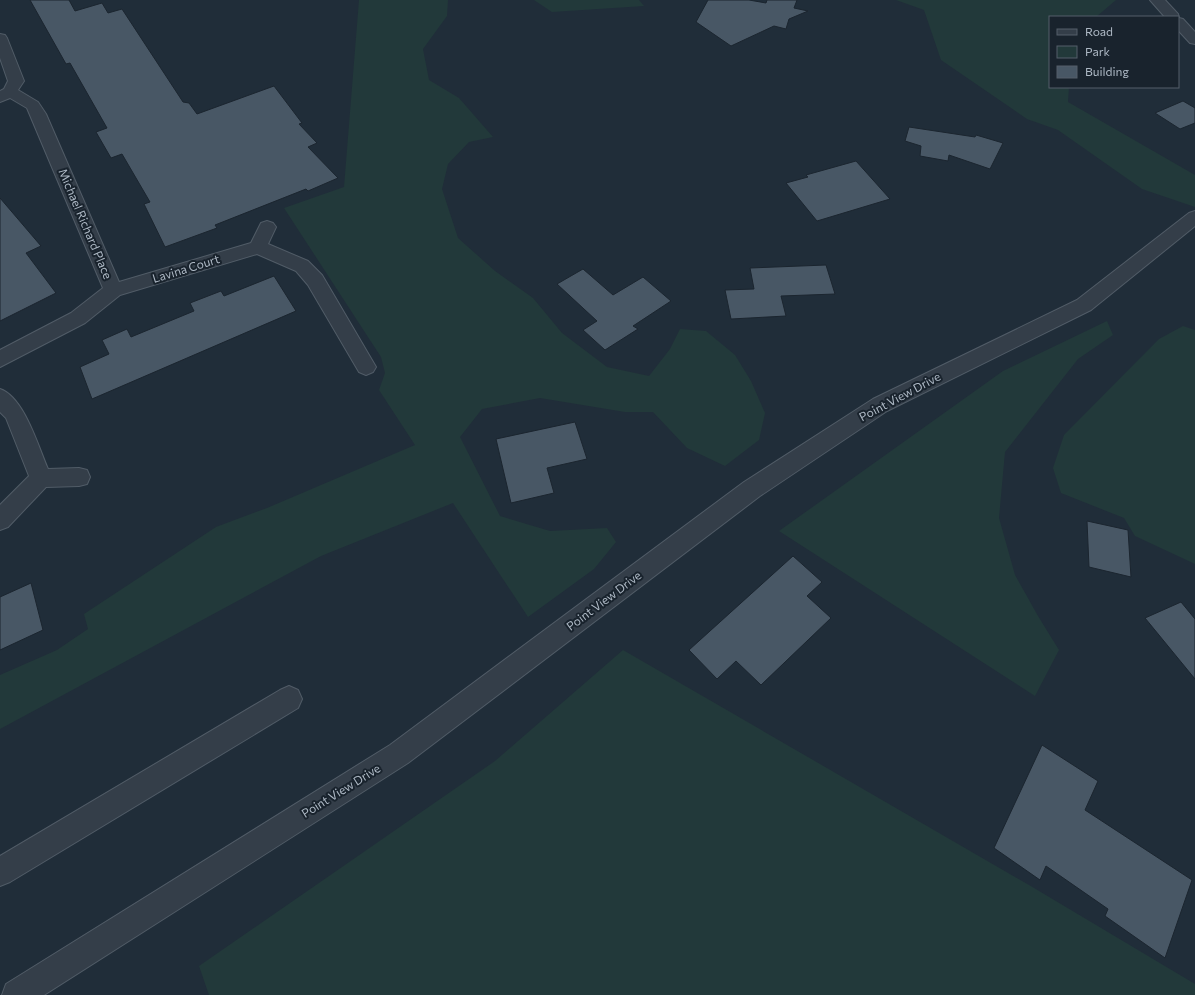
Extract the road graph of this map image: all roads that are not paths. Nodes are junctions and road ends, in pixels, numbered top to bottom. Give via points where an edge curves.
1 (1157, 0) edge
2 (1172, 16) edge
3 (1179, 23) edge
4 (0, 38) edge
5 (1195, 40) edge
6 (5, 95) edge
7 (1195, 217) edge
8 (267, 226) dead end
9 (258, 247) junction
10 (113, 290) junction
11 (0, 359) edge
12 (366, 367) dead end
13 (0, 397) edge
14 (79, 477) dead end
15 (41, 478) junction
16 (0, 520) edge
17 (289, 699) dead end
18 (0, 872) edge
19 (17, 995) edge

1 - 2 street
3 - 5 street
4 - 6 street via 16,81
6 - 10 street, Michael Richard Place via 33,105 38,114
7 - 19 street, Point View Drive via 1084,305 880,405 752,489 399,754
8 - 9 street
9 - 10 street, Lavina Court
9 - 12 street via 302,266 315,280
10 - 11 street, Michael Richard Place via 78,318
13 - 15 street via 14,414
14 - 15 street
15 - 16 street
17 - 18 street

